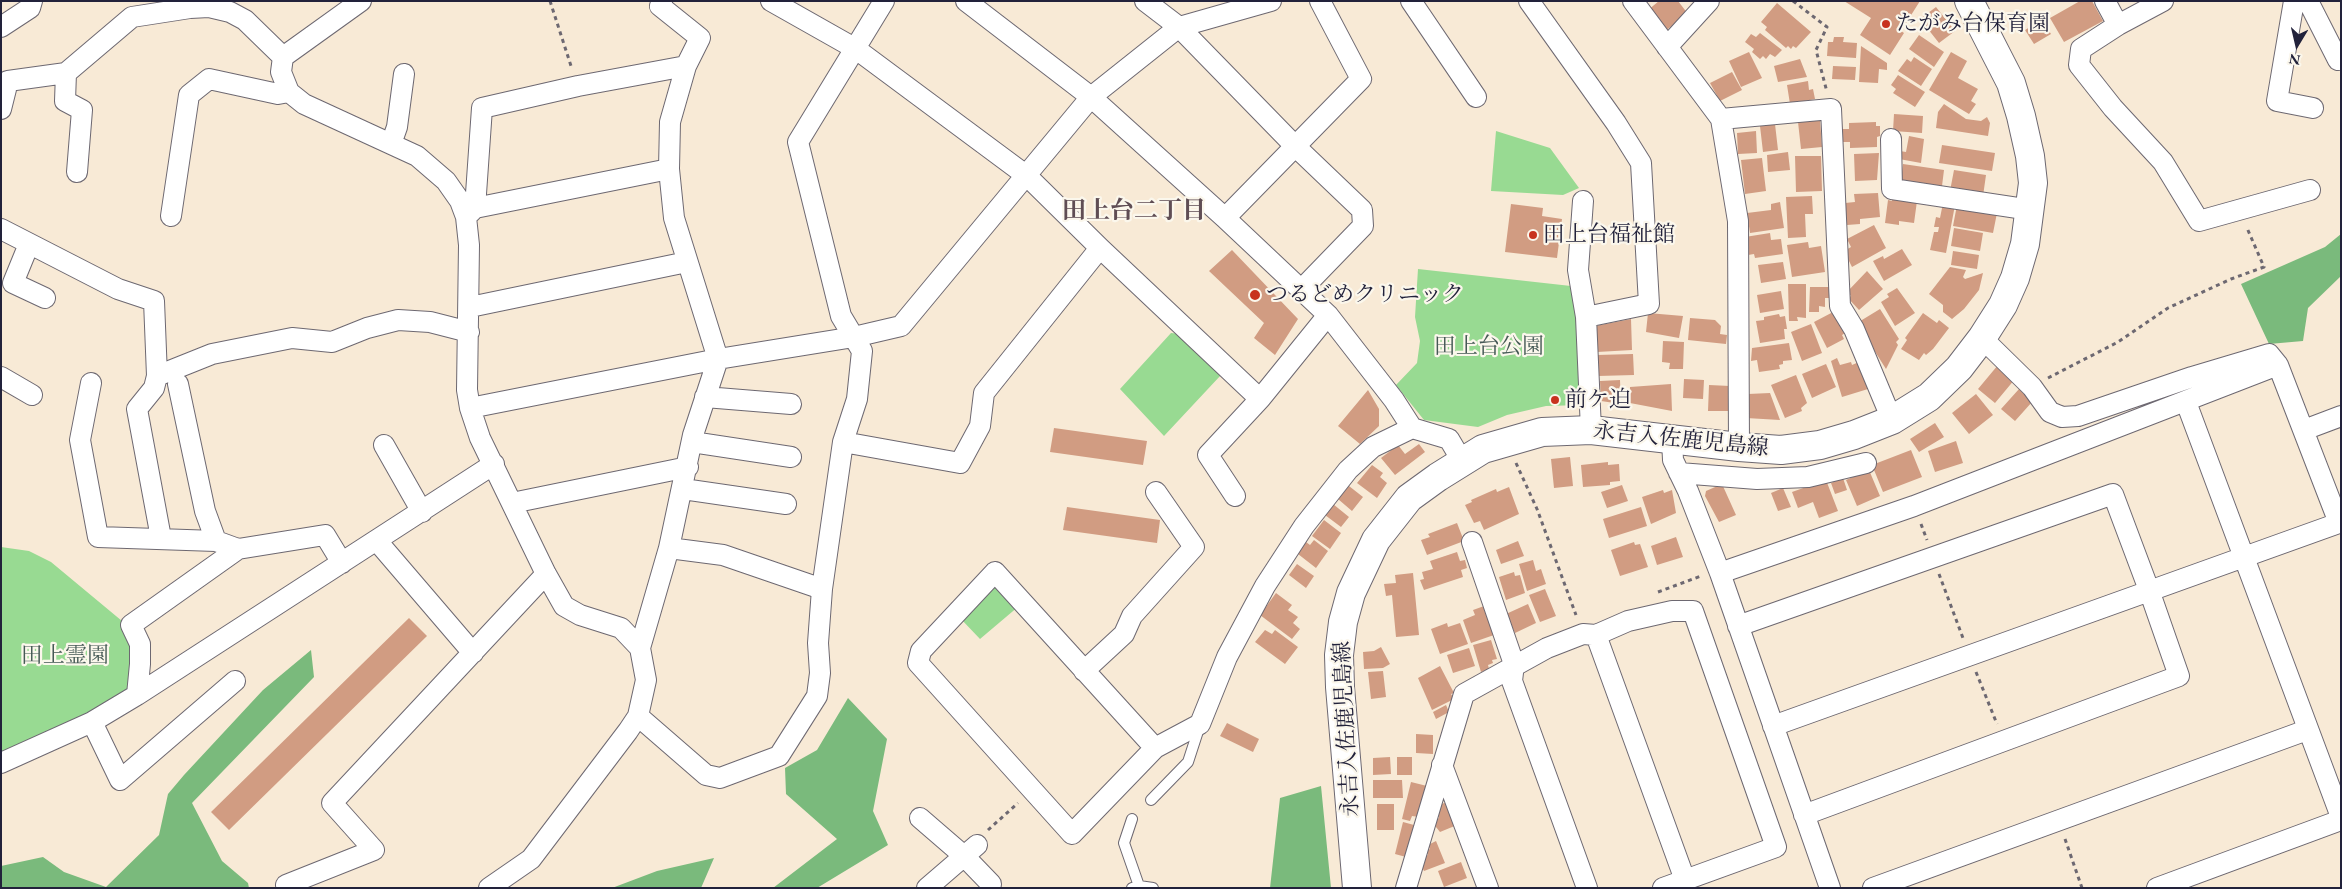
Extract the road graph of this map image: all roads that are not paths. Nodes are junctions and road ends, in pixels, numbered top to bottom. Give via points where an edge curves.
1 (32, 1) edge
2 (362, 1) edge
3 (662, 1) edge
4 (771, 1) edge
5 (884, 1) edge
6 (966, 1) edge
7 (1146, 1) edge
8 (1271, 1) edge
9 (1320, 1) edge
10 (1411, 1) edge
11 (1529, 1) edge
12 (1633, 1) edge
13 (1709, 1) edge
14 (1969, 1) edge
15 (2105, 1) edge
16 (2163, 1) edge
17 (2294, 1) edge
18 (2308, 1) edge
19 (133, 9) edge
20 (2118, 25) junction
21 (1, 27) edge
22 (1179, 27) junction
23 (1667, 47) junction
24 (856, 49) junction
25 (283, 56) junction
26 (2338, 60) dead end
27 (686, 66) junction
28 (66, 73) junction
29 (404, 74) dead end
30 (289, 92) junction
31 (1091, 97) junction
32 (1476, 97) dead end
33 (2313, 108) dead end
34 (1, 109) edge
35 (1721, 119) junction
36 (1891, 139) dead end
37 (391, 144) junction
38 (1295, 146) junction
39 (669, 169) junction
40 (77, 172) dead end
41 (1027, 176) junction
42 (2310, 190) dead end
43 (1583, 201) dead end
44 (2031, 210) junction
45 (470, 213) junction
46 (171, 216) dead end
47 (1224, 218) junction
48 (1, 230) edge
49 (29, 244) junction
50 (1100, 248) junction
51 (687, 262) junction
52 (1301, 290) junction
53 (45, 298) dead end
54 (470, 308) junction
55 (1328, 316) junction
56 (1586, 316) junction
57 (469, 332) junction
58 (854, 337) junction
59 (1982, 338) junction
60 (718, 359) junction
61 (2278, 365) junction
62 (156, 376) junction
63 (1, 377) edge
64 (91, 383) dead end
65 (178, 384) dead end
66 (32, 395) dead end
67 (706, 398) junction
68 (1260, 399) junction
69 (2186, 402) junction
70 (791, 404) dead end
71 (470, 408) junction
72 (2341, 416) edge
73 (1892, 420) junction
74 (1412, 428) junction
75 (1591, 430) junction
76 (2304, 430) junction
77 (1672, 440) junction
78 (692, 442) junction
79 (843, 442) junction
80 (384, 445) dead end
81 (1739, 447) junction
82 (791, 457) dead end
83 (1462, 461) junction
84 (1866, 463) dead end
85 (494, 464) junction
86 (688, 467) junction
87 (1679, 473) junction
88 (683, 489) junction
89 (1156, 492) dead end
90 (1235, 496) dead end
91 (512, 503) junction
92 (786, 504) dead end
93 (422, 512) junction
94 (161, 538) junction
95 (216, 541) junction
96 (377, 542) junction
97 (1472, 542) dead end
98 (669, 548) junction
99 (238, 549) junction
100 (2243, 557) junction
101 (342, 563) junction
102 (1720, 573) junction
103 (546, 574) junction
104 (822, 589) junction
105 (2150, 590) junction
106 (1738, 626) junction
107 (1590, 635) junction
108 (640, 648) junction
109 (474, 653) junction
110 (1514, 664) junction
111 (1084, 671) junction
112 (235, 681) dead end
113 (137, 695) junction
114 (638, 716) junction
115 (92, 722) junction
116 (1200, 724) junction
117 (1773, 726) junction
118 (2307, 730) junction
119 (1156, 748) junction
120 (1, 763) edge
121 (1442, 766) junction
122 (1151, 800) dead end
123 (1804, 815) junction
124 (920, 818) dead end
125 (2341, 818) edge
126 (1132, 819) dead end
127 (971, 851) junction
128 (1685, 880) junction
129 (991, 884) dead end
130 (286, 885) dead end
131 (1136, 887) edge
132 (489, 888) edge
133 (927, 888) edge
134 (1153, 888) edge
135 (1357, 888) edge
136 (1406, 888) edge
137 (1488, 888) edge
138 (1588, 888) edge
139 (1663, 888) edge
140 (1830, 888) edge
141 (1872, 888) edge
142 (2157, 888) edge

1 - 21 street via 30,8
2 - 25 street
3 - 27 street via 660,6 700,38
4 - 24 street
5 - 24 street
6 - 31 street
7 - 22 street
8 - 22 street
9 - 38 street via 1361,80
10 - 32 street
11 - 56 street via 1616,123 1640,163 1649,304
12 - 23 street
13 - 23 street
14 - 44 main road, 永吉入佐鹿児島線 via 2011,83 2022,116 2033,183
15 - 20 street
16 - 20 street
17 - 33 street via 2277,101
18 - 26 street
19 - 25 street via 209,7 230,12 245,20
19 - 28 street
20 - 42 street via 2081,48 2079,65 2113,108 2164,162 2199,220
22 - 31 street
22 - 38 street
23 - 35 street
24 - 41 street
24 - 58 street via 798,142 841,316
25 - 30 street via 281,72
27 - 39 street via 670,122
27 - 45 street via 482,108
28 - 34 street via 8,81
28 - 40 street via 65,101 82,110
29 - 37 street via 397,127
30 - 37 street via 304,104
30 - 46 street via 278,94 209,79 189,95
31 - 41 street
31 - 47 street
35 - 73 street via 1831,109 1840,306 1854,329
35 - 81 street via 1738,220
36 - 44 street via 1892,189
37 - 45 street via 417,156 446,181
38 - 47 street
38 - 52 street via 1362,210 1363,226
39 - 45 street
39 - 51 street via 674,218
41 - 50 street
41 - 58 street via 901,326
43 - 56 street via 1578,270
44 - 59 main road, 永吉入佐鹿児島線 via 2015,278
45 - 54 street
47 - 52 street
48 - 49 street
49 - 53 street via 13,283
49 - 62 street via 118,289 154,301
50 - 68 street
50 - 79 street via 984,393 980,426 960,463
51 - 54 street
51 - 60 street
52 - 55 street
54 - 57 street
55 - 68 street
55 - 74 street
56 - 75 street
57 - 62 street via 430,322 398,320 332,342 292,338 212,354
57 - 71 street via 467,390
58 - 60 street
58 - 79 street via 862,351 856,399
59 - 61 street via 2032,387 2050,412 2062,417 2078,416 2269,354
59 - 73 main road, 永吉入佐鹿児島線 via 1929,397
60 - 67 street
60 - 71 street
61 - 69 street
61 - 76 street
62 - 94 street via 154,388 138,409
63 - 66 street
64 - 94 street via 80,440 98,537
65 - 95 street via 205,511
67 - 70 street
67 - 78 street
68 - 90 street via 1208,455
69 - 100 street
69 - 102 street via 1914,506
71 - 85 street via 480,438
72 - 76 street
73 - 81 main road, 永吉入佐鹿児島線 via 1820,445 1781,450
74 - 83 street via 1449,439
74 - 116 street via 1390,437 1348,470 1304,526 1265,586 1240,633
75 - 77 main road, 永吉入佐鹿児島線
75 - 83 main road, 永吉入佐鹿児島線 via 1559,430 1520,437 1483,449
76 - 100 street via 2339,523
77 - 81 main road, 永吉入佐鹿児島線
77 - 87 street via 1673,460
78 - 82 street
78 - 86 street
79 - 104 street
80 - 93 street
83 - 135 main road, 永吉入佐鹿児島線 via 1409,498 1376,540 1351,594 1343,622 1340,687
84 - 87 street via 1808,477 1757,478
85 - 91 street
85 - 93 street
86 - 88 street
86 - 91 street
87 - 102 street
88 - 92 street
88 - 98 street
89 - 111 street via 1194,547 1132,616 1124,634
91 - 103 street
93 - 96 street
94 - 95 street
95 - 99 street
96 - 101 street
96 - 109 street
97 - 110 street
98 - 104 street via 723,555
98 - 108 street
99 - 101 street via 325,535
99 - 113 street via 131,625 140,644
100 - 105 street
100 - 118 street
101 - 113 street
102 - 106 street
103 - 108 street via 564,606 621,628
103 - 109 street
104 - 114 street via 817,696 779,756 720,778 706,776
105 - 106 street via 2112,494
105 - 117 street
105 - 123 street via 2179,676
106 - 117 street
107 - 110 street via 1547,648
107 - 128 street
107 - 128 street via 1628,621 1672,611 1693,611 1776,847
108 - 114 street via 646,680
109 - 130 street via 332,803 374,850
110 - 121 street via 1464,694
110 - 138 street via 1512,681
111 - 119 street
111 - 119 street via 996,572 921,651 918,663 1072,834
112 - 115 street via 120,780
113 - 115 street
114 - 132 street via 531,859
115 - 120 street
116 - 119 street
116 - 122 lane via 1188,762
117 - 123 street
118 - 125 street
118 - 141 street
121 - 136 street
121 - 137 street
123 - 140 street
124 - 127 street
125 - 142 street
126 - 131 lane via 1124,843
127 - 129 street
127 - 133 street
128 - 139 street
131 - 134 lane

